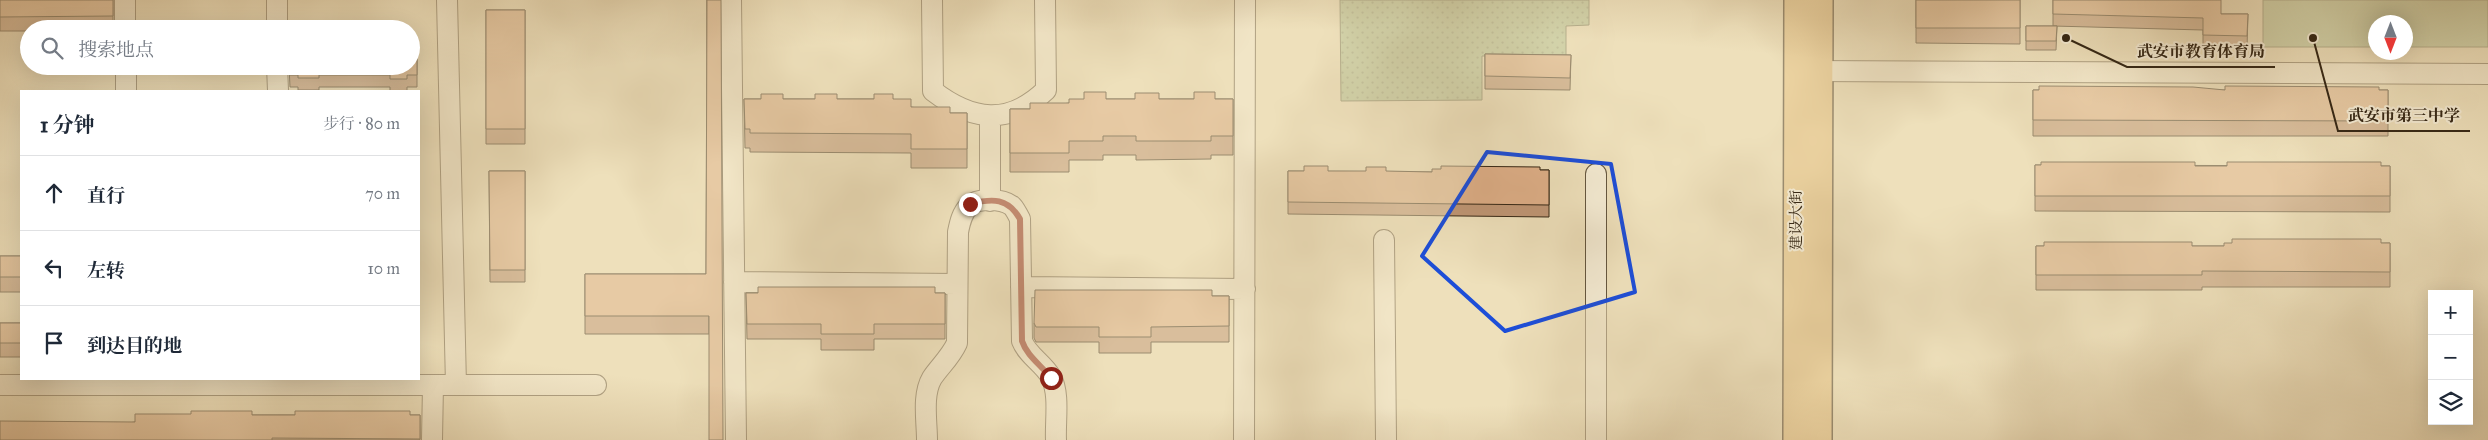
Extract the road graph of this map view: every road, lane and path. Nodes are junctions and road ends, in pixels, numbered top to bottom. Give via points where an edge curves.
1 (125, 0) edge
2 (277, 0) edge
3 (447, 0) edge
4 (731, 0) edge
5 (932, 0) edge
6 (1045, 0) edge
7 (1245, 0) edge
8 (1797, 0) edge
9 (1820, 0) edge
10 (125, 20) edge
11 (277, 20) edge
12 (1808, 72) junction
13 (2488, 74) edge
14 (126, 75) edge
15 (278, 75) edge
16 (126, 90) edge
17 (278, 90) edge
18 (990, 116) junction
19 (1596, 174) dead end
20 (990, 201) junction
21 (1384, 240) dead end
22 (734, 282) junction
23 (957, 284) junction
24 (1021, 287) junction
25 (1245, 289) junction
26 (131, 382) edge
27 (280, 382) edge
28 (0, 385) edge
29 (433, 385) junction
30 (456, 385) junction
31 (596, 385) dead end
32 (432, 440) edge
33 (736, 440) edge
34 (927, 440) edge
35 (1056, 440) edge
36 (1244, 440) edge
37 (1386, 440) edge
38 (1596, 440) edge
39 (1796, 440) edge
40 (1820, 440) edge

1 - 10 street
2 - 11 street
3 - 30 street
4 - 22 street
5 - 18 street via 933,91 955,106
6 - 18 street via 1046,90 1018,111
7 - 25 street
8 - 12 main road, 建设大街
9 - 12 main road, 建设大街
12 - 13 street
12 - 39 main road, 建设大街
12 - 40 main road, 建设大街
14 - 16 street
15 - 17 street
18 - 20 street
19 - 38 street
20 - 23 street via 970,204 963,214 958,232
20 - 24 street via 1013,206 1020,219
21 - 37 street
22 - 23 street
22 - 33 street
23 - 34 street via 957,343 952,355 932,378 927,393
24 - 25 street
24 - 35 street via 1022,341 1026,352 1051,378 1055,391
25 - 36 street
26 - 27 street
26 - 28 street
27 - 29 street
29 - 30 street
29 - 32 street
30 - 31 street

